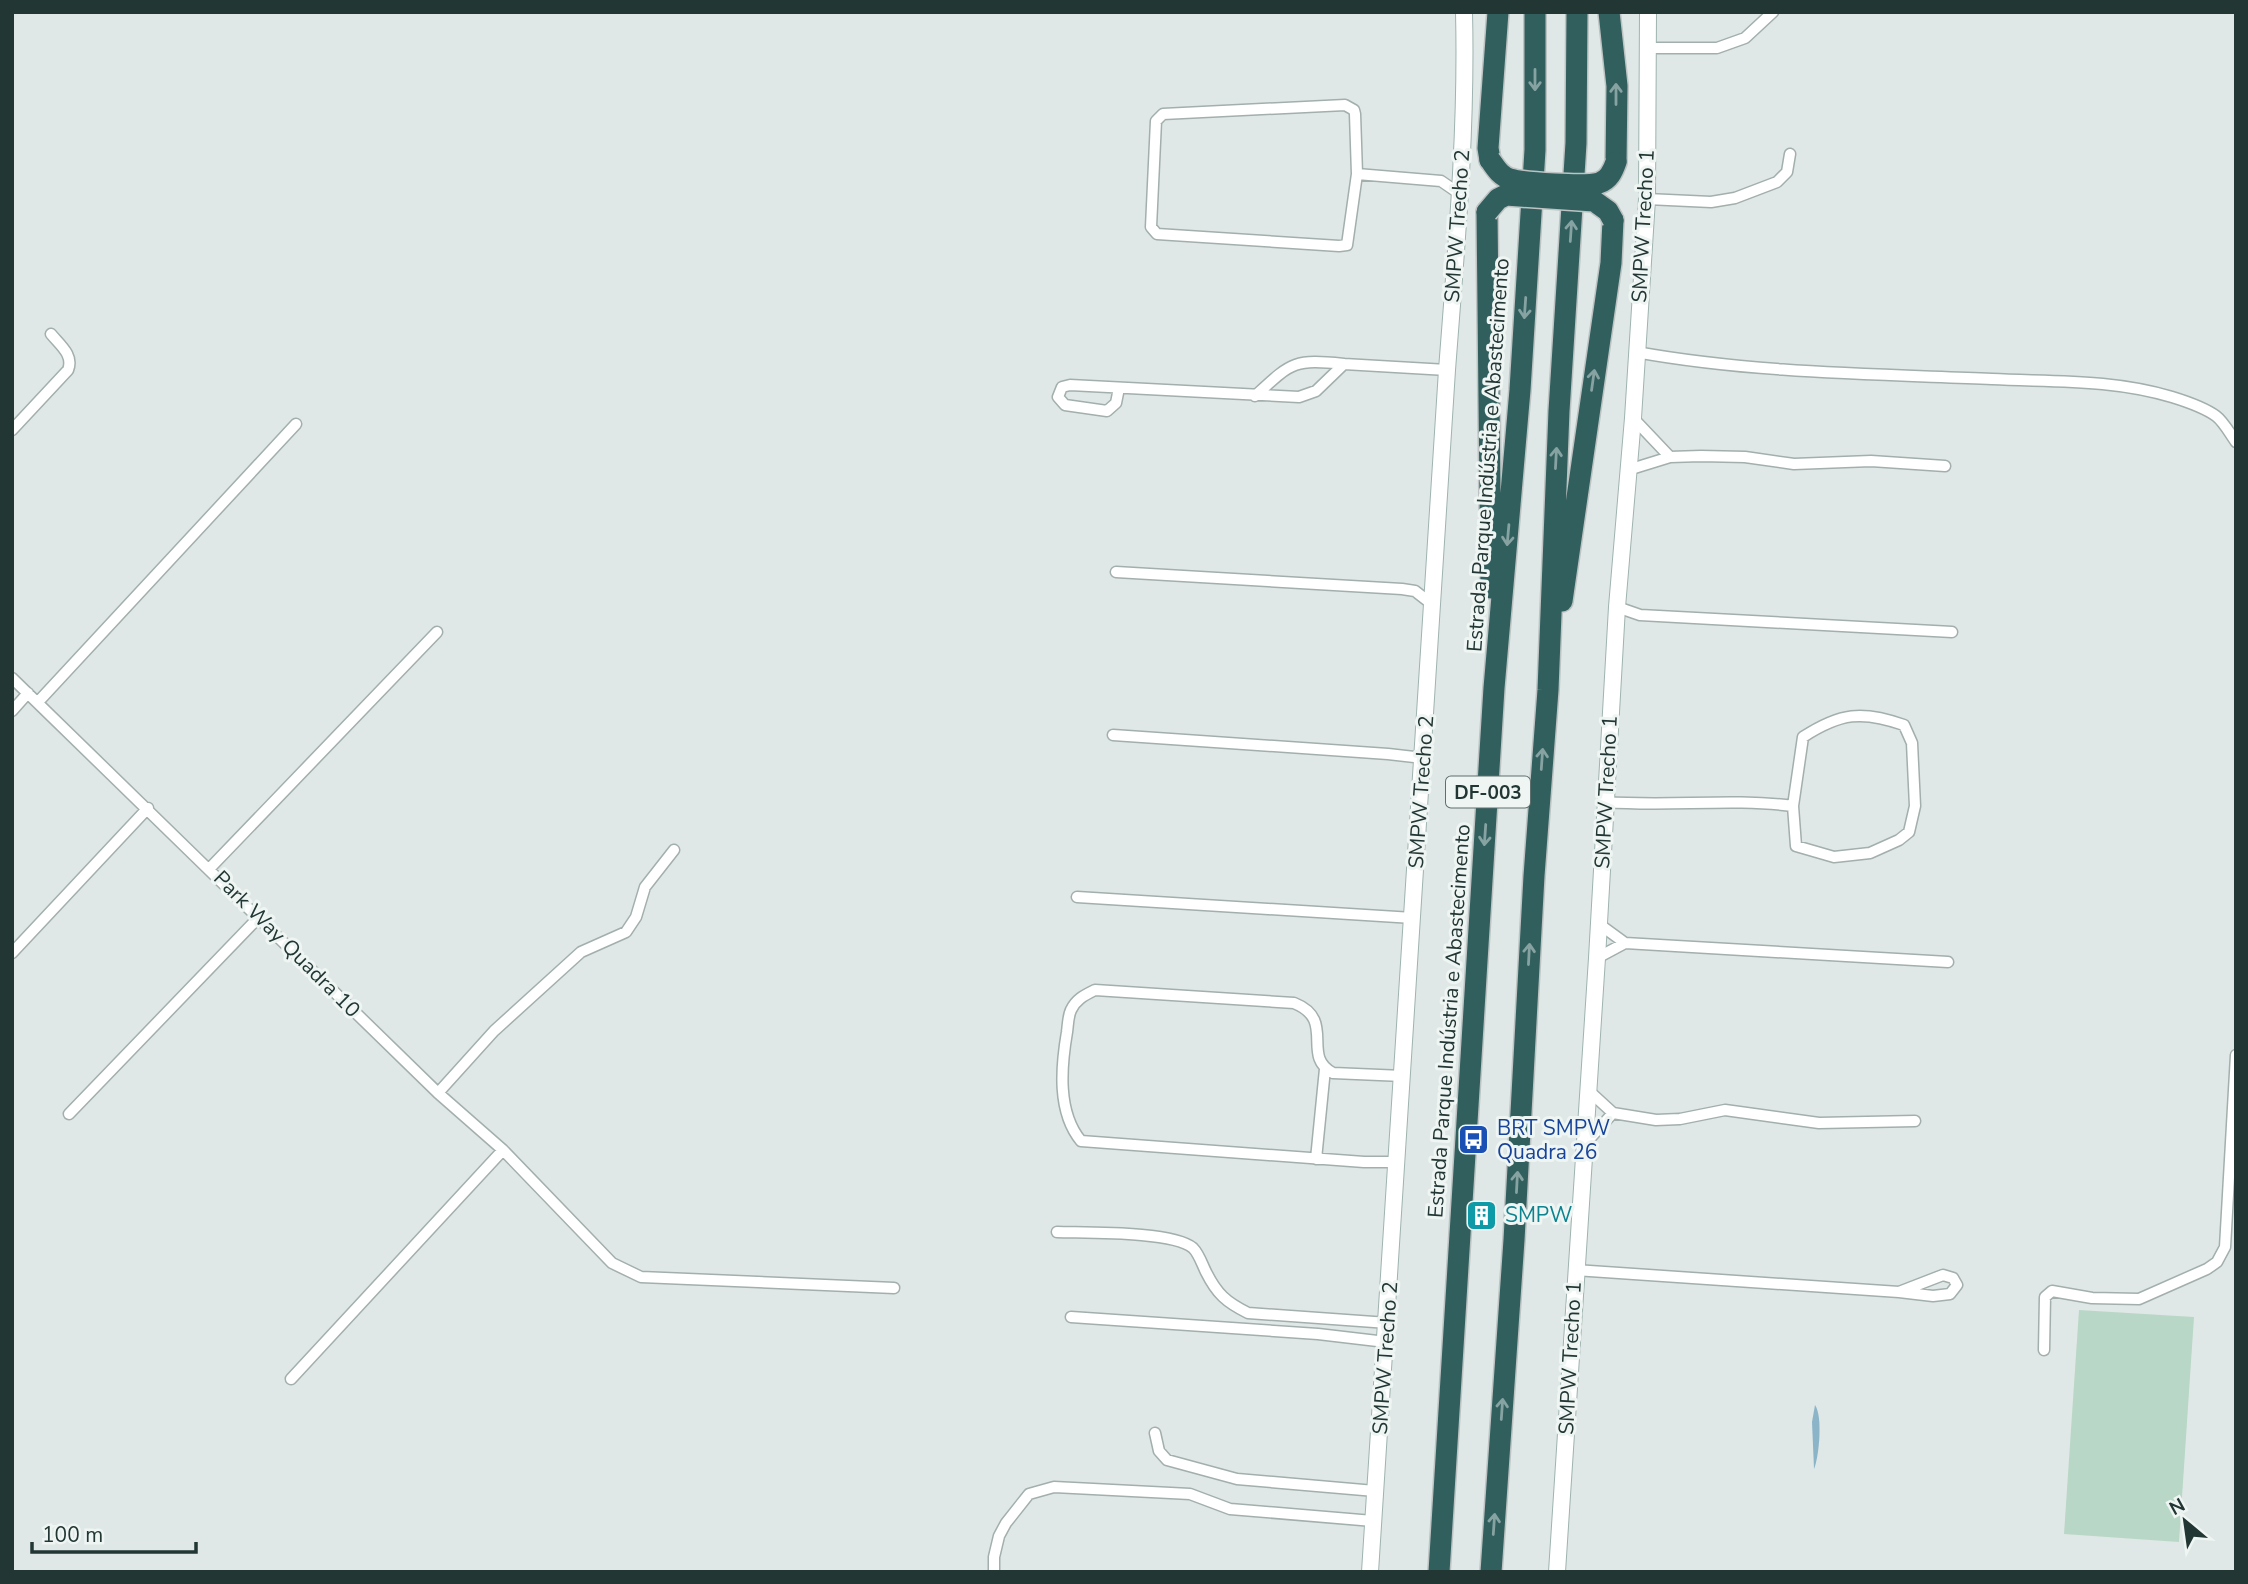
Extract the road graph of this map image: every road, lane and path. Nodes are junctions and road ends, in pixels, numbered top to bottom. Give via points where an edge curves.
1 (1464, 12) edge
2 (1498, 12) edge
3 (1535, 12) edge
4 (1577, 12) edge
5 (1609, 12) edge
6 (1648, 12) edge
7 (1773, 12) edge
8 (1650, 48) junction
9 (1790, 154) dead end
10 (1462, 172) junction
11 (1357, 174) junction
12 (1441, 181) junction
13 (1460, 194) junction
14 (1647, 198) junction
15 (51, 334) dead end
16 (1636, 352) junction
17 (1344, 364) junction
18 (1447, 370) junction
19 (1119, 388) junction
20 (1255, 396) junction
21 (1633, 418) junction
22 (296, 424) dead end
23 (12, 430) edge
24 (2236, 442) edge
25 (1670, 457) junction
26 (1945, 466) dead end
27 (1628, 470) junction
28 (1116, 572) dead end
29 (1435, 581) junction
30 (1415, 591) junction
31 (1433, 606) junction
32 (1617, 607) junction
33 (1640, 615) junction
34 (1616, 625) junction
35 (437, 632) dead end
36 (1952, 632) dead end
37 (12, 678) edge
38 (1494, 688) junction
39 (1548, 690) junction
40 (29, 693) junction
41 (38, 702) junction
42 (12, 710) edge
43 (1113, 734) dead end
44 (1423, 758) junction
45 (1606, 802) junction
46 (1793, 806) junction
47 (148, 808) junction
48 (674, 850) dead end
49 (210, 868) junction
50 (1077, 897) dead end
51 (259, 917) junction
52 (1413, 918) junction
53 (1599, 924) junction
54 (1625, 943) junction
55 (12, 954) edge
56 (1597, 958) junction
57 (1948, 962) dead end
58 (2236, 1055) edge
59 (1325, 1069) junction
60 (1403, 1076) junction
61 (1589, 1091) junction
62 (438, 1093) junction
63 (69, 1114) dead end
64 (1613, 1114) junction
65 (1915, 1121) dead end
66 (1584, 1144) junction
67 (503, 1150) junction
68 (1316, 1158) junction
69 (1398, 1162) junction
70 (1058, 1232) dead end
71 (1575, 1270) junction
72 (894, 1288) dead end
73 (1899, 1292) dead end
74 (1071, 1317) dead end
75 (1388, 1323) junction
76 (1386, 1342) junction
77 (2044, 1350) dead end
78 (291, 1379) dead end
79 (1154, 1433) dead end
80 (1375, 1491) junction
81 (1373, 1521) junction
82 (994, 1572) edge
83 (1370, 1572) edge
84 (1439, 1572) edge
85 (1491, 1572) edge
86 (1557, 1572) edge

1 - 10 street, SMPW Trecho 2
2 -> 5 highway, bridge via 1490,160 1499,173 1513,180 1578,185 1600,183 1616,162 1617,86
3 -> 38 highway, Estrada Parque Indústria e Abastecimento / DF-003 via 1535,150
39 -> 4 highway, DF-003 via 1558,424 1576,144
6 - 8 street, SMPW Trecho 1
7 - 8 street via 1745,38 1717,48
8 - 14 street, SMPW Trecho 1
9 - 14 street via 1787,172 1777,181 1735,198 1711,202
10 - 12 street
10 - 13 street, SMPW Trecho 2
11 - 11 street via 1355,114 1350,106 1167,112 1156,121 1151,227 1157,234 1343,246 1349,242
11 - 12 street
12 - 13 street
13 - 18 street, SMPW Trecho 2
14 - 16 street, SMPW Trecho 1
15 - 23 street via 71,363
16 - 21 street, SMPW Trecho 1
16 - 24 street via 1818,371 2135,387 2175,397 2217,417
17 - 18 street
17 - 20 street via 1307,396
17 - 20 street via 1313,361 1290,365
18 - 29 street, SMPW Trecho 2
19 - 19 street via 1116,403 1107,411 1065,405 1058,397 1062,387 1070,385
19 - 20 street
21 - 25 street
21 - 27 street, SMPW Trecho 1
22 - 41 street
25 - 26 street
25 - 27 street
27 - 32 street, SMPW Trecho 1
28 - 30 street
29 - 30 street
29 - 31 street, SMPW Trecho 2
30 - 31 street
31 - 44 street, SMPW Trecho 2
32 - 33 street
32 - 34 street, SMPW Trecho 1
33 - 34 street
33 - 36 street
34 - 45 street, SMPW Trecho 1
35 - 49 street
37 - 40 street, Park Way Quadra 10
39 -> 38 highway, bridge via 1611,263 1613,220 1602,204 1594,201 1506,195 1487,212
38 -> 84 highway, Estrada Parque Indústria e Abastecimento / DF-003
85 -> 39 highway, DF-003
40 - 41 street, Park Way Quadra 10
40 - 42 street
41 - 47 street, Park Way Quadra 10
43 - 44 street
44 - 52 street, SMPW Trecho 2
45 - 46 street via 1757,801
45 - 53 street, SMPW Trecho 1
46 - 46 street via 1796,846 1834,857 1870,853 1899,840 1909,832 1914,806 1912,743 1904,725 1878,716 1851,717 1827,722 1803,737
47 - 49 street, Park Way Quadra 10
47 - 55 street
48 - 62 street via 645,887 626,932 581,952 494,1031
49 - 51 street, Park Way Quadra 10
50 - 52 street
51 - 62 street, Park Way Quadra 10
51 - 63 street
52 - 60 street, SMPW Trecho 2
53 - 54 street
53 - 56 street, SMPW Trecho 1
54 - 56 street
54 - 57 street
56 - 61 street, SMPW Trecho 1
58 - 77 street via 2225,1247 2217,1262 2139,1299 2052,1291 2045,1297
59 - 60 street
59 - 68 street
59 - 68 street via 1317,1053 1317,1023 1306,1008 1294,1003 1095,990 1080,998 1070,1011 1062,1061 1066,1113 1081,1141
60 - 69 street, SMPW Trecho 2
61 - 64 street
61 - 66 street, SMPW Trecho 1
62 - 67 street, Park Way Quadra 10
64 - 65 street via 1680,1119 1724,1110 1819,1123
64 - 66 street
66 - 71 street, SMPW Trecho 1
67 - 72 street, Park Way Quadra 10 via 612,1264 641,1278
67 - 78 street
68 - 69 street
69 - 75 street, SMPW Trecho 2
70 - 75 street via 1183,1242 1198,1254 1218,1292 1248,1312
71 - 73 street
71 - 86 street, SMPW Trecho 1
74 - 76 street
75 - 76 street, SMPW Trecho 2
76 - 80 street, SMPW Trecho 2
79 - 80 street via 1167,1460 1237,1479
80 - 81 street, SMPW Trecho 2
81 - 82 street via 1230,1509 1190,1494 1054,1487 1029,1494 1006,1523 999,1536
81 - 83 street, SMPW Trecho 2

